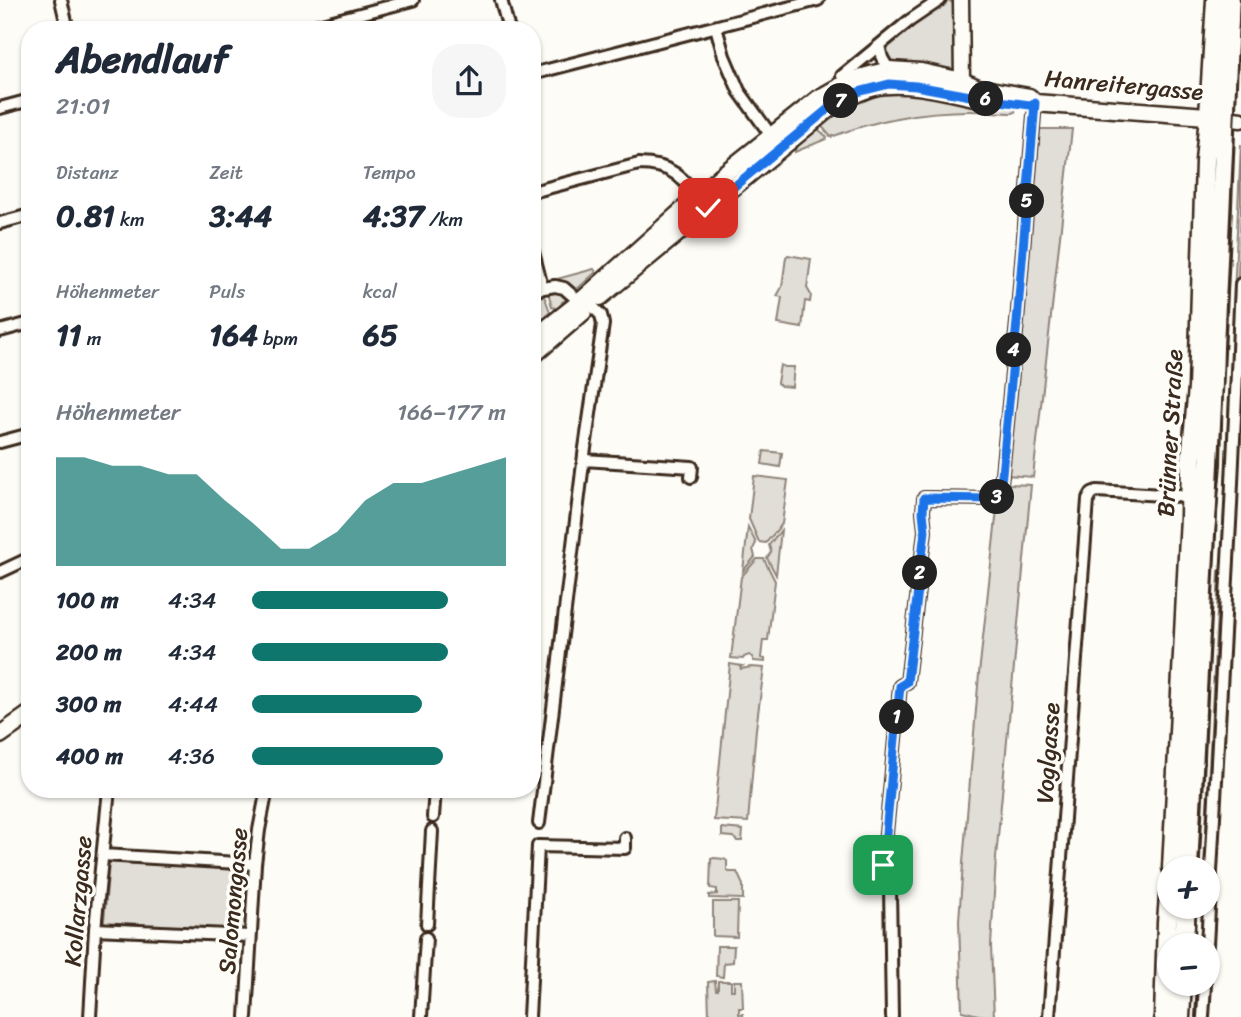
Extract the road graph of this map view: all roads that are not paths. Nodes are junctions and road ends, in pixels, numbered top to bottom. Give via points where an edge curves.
1 (61, 0) edge
2 (413, 0) edge
3 (501, 0) edge
4 (818, 0) edge
5 (940, 0) edge
6 (961, 0) edge
7 (1216, 0) edge
8 (1230, 0) edge
9 (66, 21) edge
10 (333, 21) edge
11 (507, 21) edge
12 (716, 27) junction
13 (879, 46) junction
14 (541, 72) edge
15 (842, 76) dead end
16 (889, 77) junction
17 (962, 81) junction
18 (21, 102) edge
19 (1035, 103) junction
20 (0, 107) edge
21 (1225, 117) edge
22 (775, 142) junction
23 (541, 190) edge
24 (703, 203) junction
25 (21, 217) edge
26 (0, 223) edge
27 (1241, 284) edge
28 (541, 288) edge
29 (585, 304) junction
30 (21, 325) edge
31 (0, 331) edge
32 (541, 334) edge
33 (541, 347) edge
34 (21, 436) edge
35 (0, 442) edge
36 (584, 460) junction
37 (691, 477) dead end
38 (1190, 500) junction
39 (1236, 505) edge
40 (1205, 527) junction
41 (21, 562) edge
42 (0, 572) edge
43 (21, 720) edge
44 (0, 735) edge
45 (108, 798) edge
46 (265, 798) edge
47 (434, 798) edge
48 (433, 817) dead end
49 (539, 823) dead end
50 (432, 831) dead end
51 (625, 838) dead end
52 (103, 855) junction
53 (1173, 856) edge
54 (1190, 856) edge
55 (255, 864) junction
56 (1167, 919) edge
57 (427, 924) dead end
58 (95, 929) junction
59 (1208, 933) edge
60 (250, 936) junction
61 (426, 938) dead end
62 (1181, 996) edge
63 (1204, 996) edge
64 (90, 1017) edge
65 (246, 1017) edge
66 (421, 1017) edge
67 (529, 1017) edge
68 (892, 1017) edge
69 (1049, 1017) edge
70 (1164, 1017) edge
71 (1180, 1017) edge
72 (1203, 1017) edge

1 - 9 street
2 - 10 street
3 - 11 street
4 - 12 street
5 - 13 street
6 - 17 street
7 - 21 main road, Brünner Straße
8 - 21 main road, Brünner Straße
12 - 14 street
12 - 22 street via 739,91
13 - 15 street
13 - 16 street
16 - 17 main road, Hanreitergasse via 921,72
16 - 19 main road via 992,100
16 - 22 main road via 856,79 818,99
17 - 19 main road, Hanreitergasse via 1030,97
18 - 20 street
19 - 21 main road, Hanreitergasse
19 - 68 street via 1000,494 994,499 924,498 925,531 907,682 900,686 883,865 890,887
21 - 38 main road, Brünner Straße via 1203,206
21 - 40 main road, Brünner Straße
22 - 24 main road via 720,177
23 - 24 street via 651,164 686,181
24 - 29 main road
25 - 26 street
27 - 39 street
28 - 29 street via 564,288
29 - 32 main road
29 - 33 main road
29 - 36 street via 601,314 603,324
30 - 31 street
34 - 35 street
36 - 37 street via 692,467
36 - 49 street
38 - 40 street
38 - 53 main road, Brünner Straße
38 - 69 street, Voglgasse via 1097,491 1087,500
39 - 59 street
40 - 54 main road, Brünner Straße
41 - 42 street
43 - 44 main road
45 - 52 street, Kollarzgasse
46 - 55 street, Salomongasse
47 - 48 street
50 - 57 street
51 - 67 street via 625,848 538,846
52 - 55 street
52 - 58 street, Kollarzgasse
55 - 60 street, Salomongasse
56 - 70 main road
58 - 60 street
58 - 64 street, Kollarzgasse
60 - 65 street, Salomongasse
61 - 66 street
62 - 71 main road
63 - 72 street

